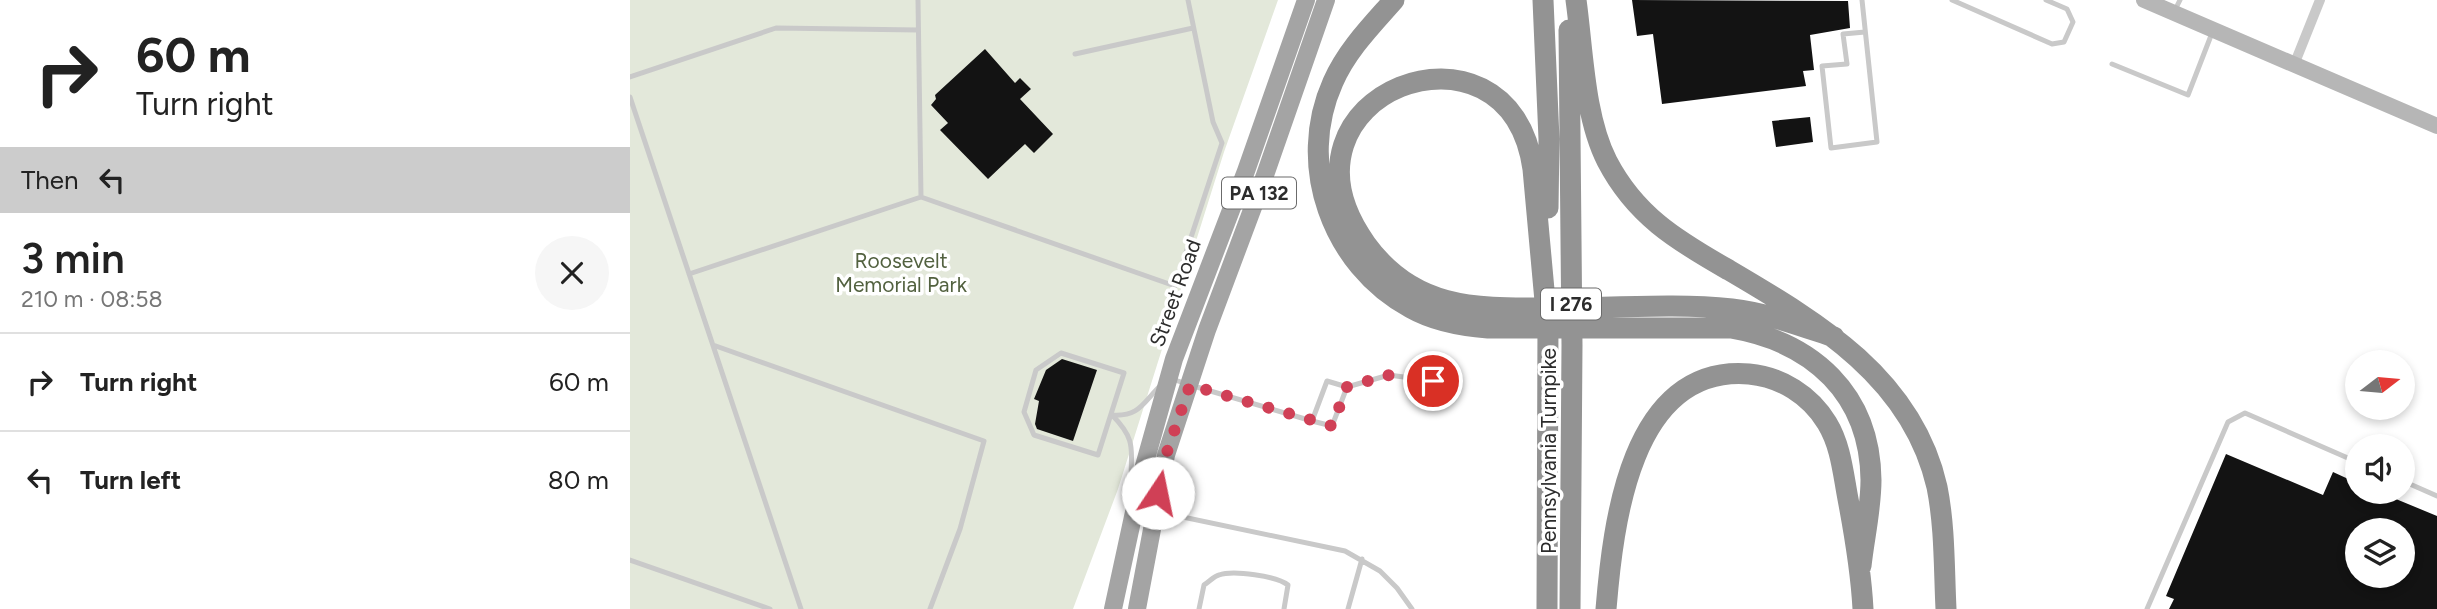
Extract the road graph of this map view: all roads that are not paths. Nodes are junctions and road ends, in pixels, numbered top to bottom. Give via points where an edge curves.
1 (918, 0) edge
2 (1188, 0) edge
3 (1306, 0) edge
4 (1326, 0) edge
5 (1394, 0) edge
6 (1543, 0) edge
7 (1568, 0) edge
8 (1576, 0) edge
9 (1861, 0) edge
10 (1952, 0) edge
11 (2046, 0) edge
12 (2144, 0) edge
13 (2320, 0) edge
14 (2177, 6) edge
15 (1194, 28) junction
16 (918, 30) junction
17 (2213, 30) junction
18 (1865, 32) junction
19 (1074, 54) dead end
20 (2112, 64) dead end
21 (2294, 65) junction
22 (630, 77) edge
23 (630, 97) edge
24 (2437, 126) edge
25 (921, 197) junction
26 (689, 274) junction
27 (1520, 318) junction
28 (1595, 318) junction
29 (1548, 334) junction
30 (1834, 337) junction
31 (713, 345) junction
32 (1169, 377) junction
33 (1455, 384) dead end
34 (1190, 385) junction
35 (1347, 387) junction
36 (1112, 415) junction
37 (1312, 421) junction
38 (2345, 457) edge
39 (2415, 486) edge
40 (2437, 496) edge
41 (1136, 505) junction
42 (1154, 512) junction
43 (1362, 559) junction
44 (630, 561) edge
45 (1861, 566) junction
46 (769, 609) edge
47 (801, 609) edge
48 (930, 609) edge
49 (1113, 609) edge
50 (1138, 609) edge
51 (1199, 609) edge
52 (1284, 609) edge
53 (1348, 609) edge
54 (1412, 609) edge
55 (1547, 609) edge
56 (1570, 609) edge
57 (1606, 609) edge
58 (1863, 609) edge
59 (1946, 609) edge
60 (2147, 609) edge

1 - 16 lane
2 - 15 lane
3 - 32 main road, Street Road / PA 132
4 - 34 main road, Street Road / PA 132
5 - 27 highway via 1340,66 1325,102 1317,159 1330,217 1363,271 1411,309 1468,326
6 - 29 highway, Pennsylvania Turnpike / I 276 via 1549,139
7 - 56 highway, Pennsylvania Turnpike / I 276
8 - 30 highway via 1594,125 1606,159 1625,191 1650,220 1679,242
9 - 18 lane
10 - 11 lane via 2052,44 2064,42 2073,22 2067,9
12 - 14 main road
13 - 21 street
14 - 17 main road
15 - 19 lane
15 - 25 lane via 1213,122 1222,143 1175,286
16 - 22 lane via 776,28
16 - 25 lane
17 - 20 lane via 2188,95
17 - 21 main road
18 - 18 lane via 1877,142 1830,148 1822,66 1847,64 1843,34
21 - 24 main road
23 - 26 lane
25 - 26 lane
26 - 31 lane
27 - 28 highway
27 - 29 highway via 1420,291 1391,270 1356,228 1343,197 1340,162 1350,128 1382,93 1416,78 1453,77 1489,91 1514,116 1531,158
28 - 30 highway via 1734,309
28 - 45 highway via 1752,332 1788,344 1821,366 1846,396 1867,447 1870,489
29 - 55 highway, Pennsylvania Turnpike / I 276
30 - 59 highway via 1886,386 1926,454 1942,519
31 - 47 lane
31 - 48 lane via 984,440 960,529
32 - 34 lane
32 - 36 lane via 1141,409 1127,416
32 - 41 main road, Street Road / PA 132
33 - 35 lane via 1389,375
34 - 37 lane
34 - 42 main road, Street Road / PA 132 via 1166,455
35 - 37 lane via 1332,426
35 - 37 lane via 1326,381
36 - 36 lane via 1124,373 1061,353 1036,370 1024,412 1034,435 1098,455
36 - 41 lane via 1131,442
38 - 60 lane via 2245,413 2228,422
39 - 40 lane
41 - 49 main road, Street Road / PA 132
42 - 43 lane via 1345,551
42 - 50 main road, Street Road / PA 132
43 - 53 lane
43 - 54 lane via 1397,588
44 - 46 lane
45 - 57 highway via 1841,459 1819,413 1801,394 1780,382 1746,374 1721,375 1677,396 1639,446 1618,513
45 - 58 highway
51 - 52 lane via 1205,585 1219,575 1245,574 1281,579 1288,585

